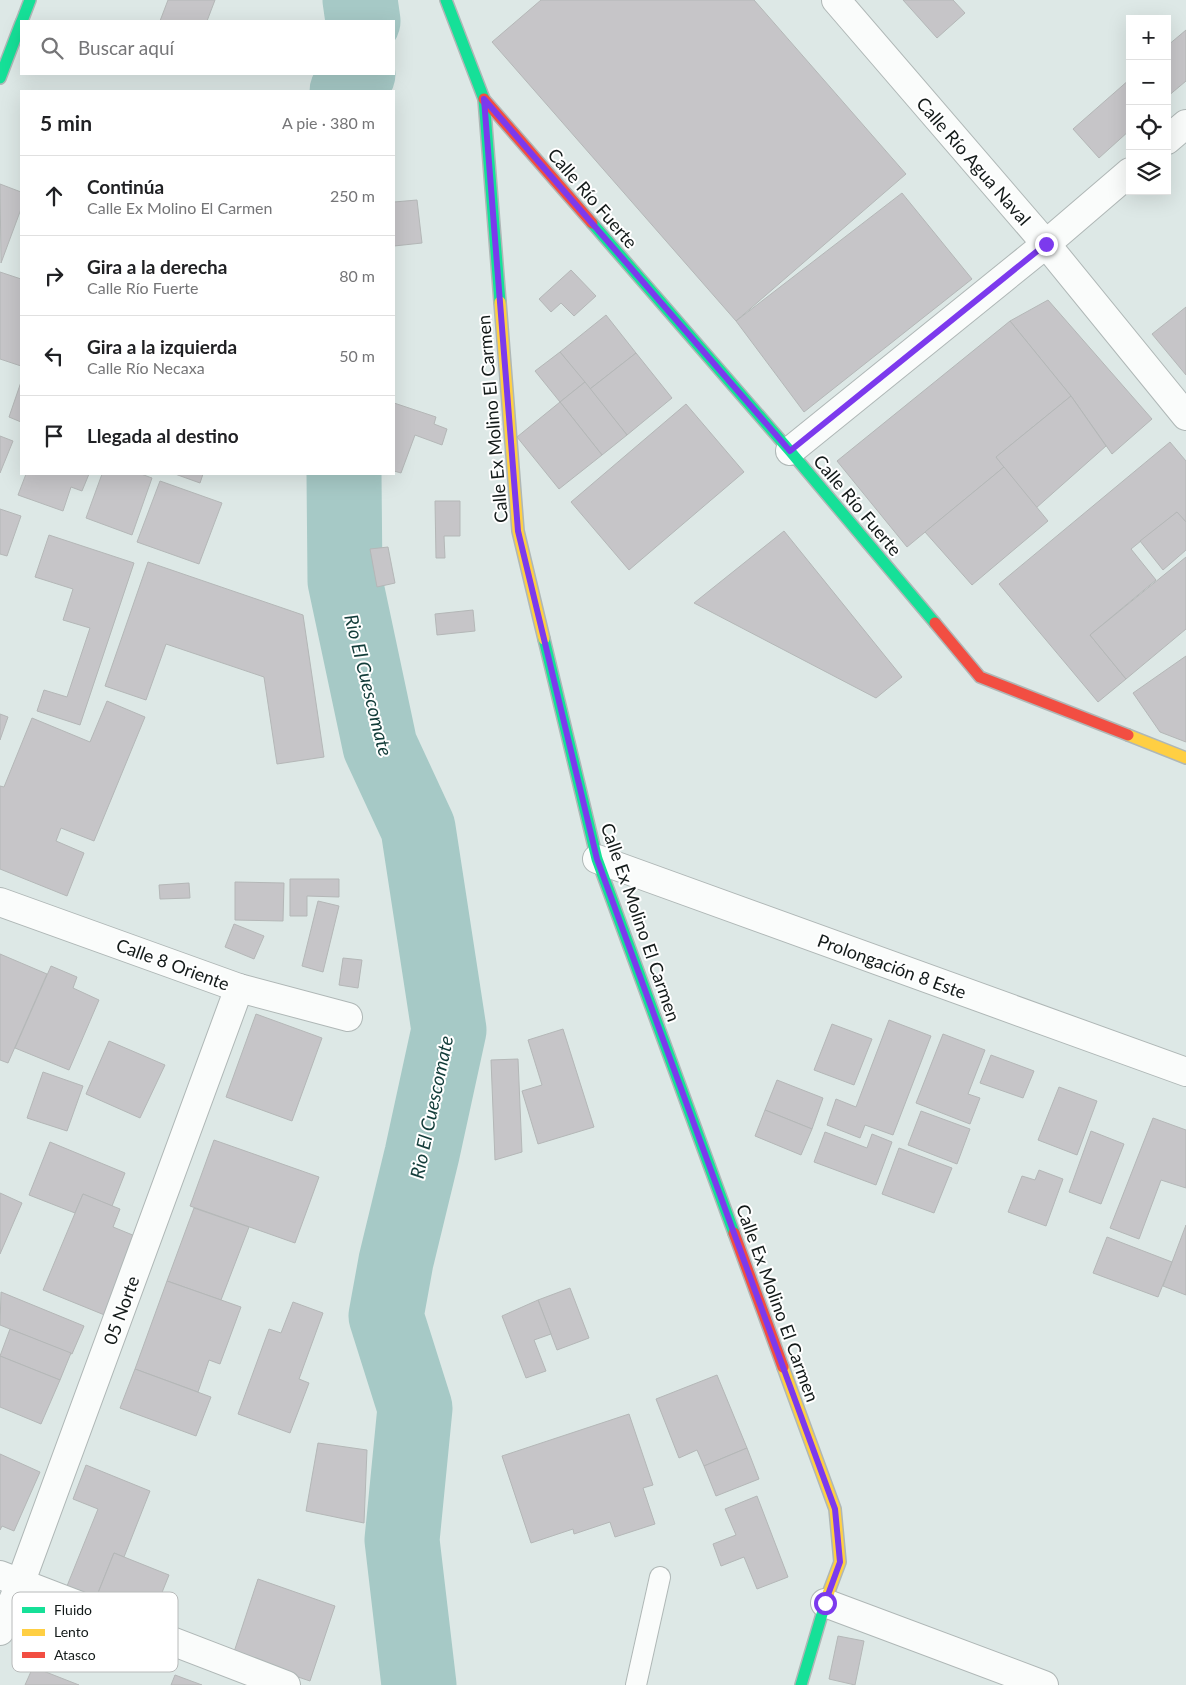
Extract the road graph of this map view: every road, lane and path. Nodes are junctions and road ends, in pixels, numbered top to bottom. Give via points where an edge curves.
1 (30, 0) edge
2 (446, 0) edge
3 (836, 0) edge
4 (23, 20) edge
5 (20, 27) edge
6 (0, 78) edge
7 (484, 99) junction
8 (1186, 124) edge
9 (1171, 137) edge
10 (1126, 175) edge
11 (1046, 244) junction
12 (1186, 416) edge
13 (790, 451) junction
14 (1186, 758) edge
15 (597, 859) junction
16 (0, 902) edge
17 (239, 988) junction
18 (348, 1017) dead end
19 (1186, 1072) edge
20 (660, 1577) dead end
21 (10, 1579) edge
22 (44, 1592) edge
23 (825, 1603) junction
24 (0, 1631) edge
25 (178, 1644) edge
26 (286, 1685) edge
27 (636, 1685) edge
28 (801, 1685) edge
29 (1044, 1685) edge

1 - 4 main road
2 - 7 main road, Calle Ex Molino El Carmen
3 - 11 street, Calle Río Agua Naval
5 - 6 main road
7 - 13 main road, Calle Río Fuerte
7 - 15 main road, Calle Ex Molino El Carmen via 518,531
8 - 9 street
10 - 11 street
11 - 12 street, Calle Río Agua Naval
11 - 13 street
13 - 14 main road, Calle Río Fuerte via 980,676
15 - 19 street, Prolongación 8 Este
15 - 23 main road, Calle Ex Molino El Carmen via 835,1509 840,1562
16 - 17 street, Calle 8 Oriente
17 - 18 street, Calle 8 Oriente
17 - 21 street, 05 Norte
20 - 27 lane
21 - 22 street
21 - 24 street, 05 Norte
23 - 28 main road, Calle Ex Molino El Carmen
23 - 29 street
25 - 26 street

